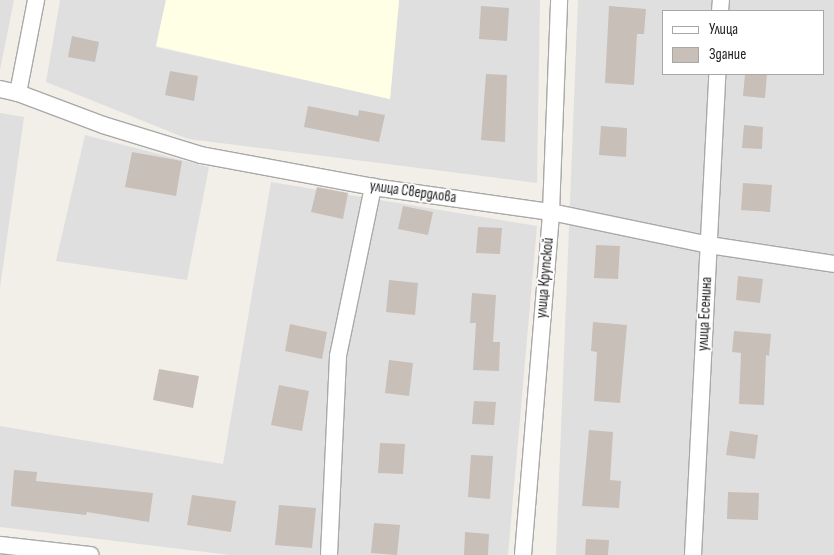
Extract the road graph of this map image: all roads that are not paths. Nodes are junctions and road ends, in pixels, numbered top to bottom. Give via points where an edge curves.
1 (36, 0) edge
2 (559, 0) edge
3 (717, 75) edge
4 (0, 89) edge
5 (18, 93) junction
6 (373, 187) junction
7 (551, 212) junction
8 (709, 245) junction
9 (834, 264) edge
10 (0, 545) edge
11 (90, 555) edge
12 (328, 555) edge
13 (523, 555) edge
14 (693, 555) edge

1 - 5 street
2 - 7 street, улица Крупской
3 - 8 street, улица Есенина
4 - 5 street, улица Свердлова
5 - 6 street, улица Свердлова via 103,125 201,155
6 - 7 street, улица Свердлова
6 - 12 street via 338,356
7 - 8 street, улица Свердлова
7 - 13 street, улица Крупской
8 - 9 street, улица Свердлова
8 - 14 street, улица Есенина
10 - 11 street

